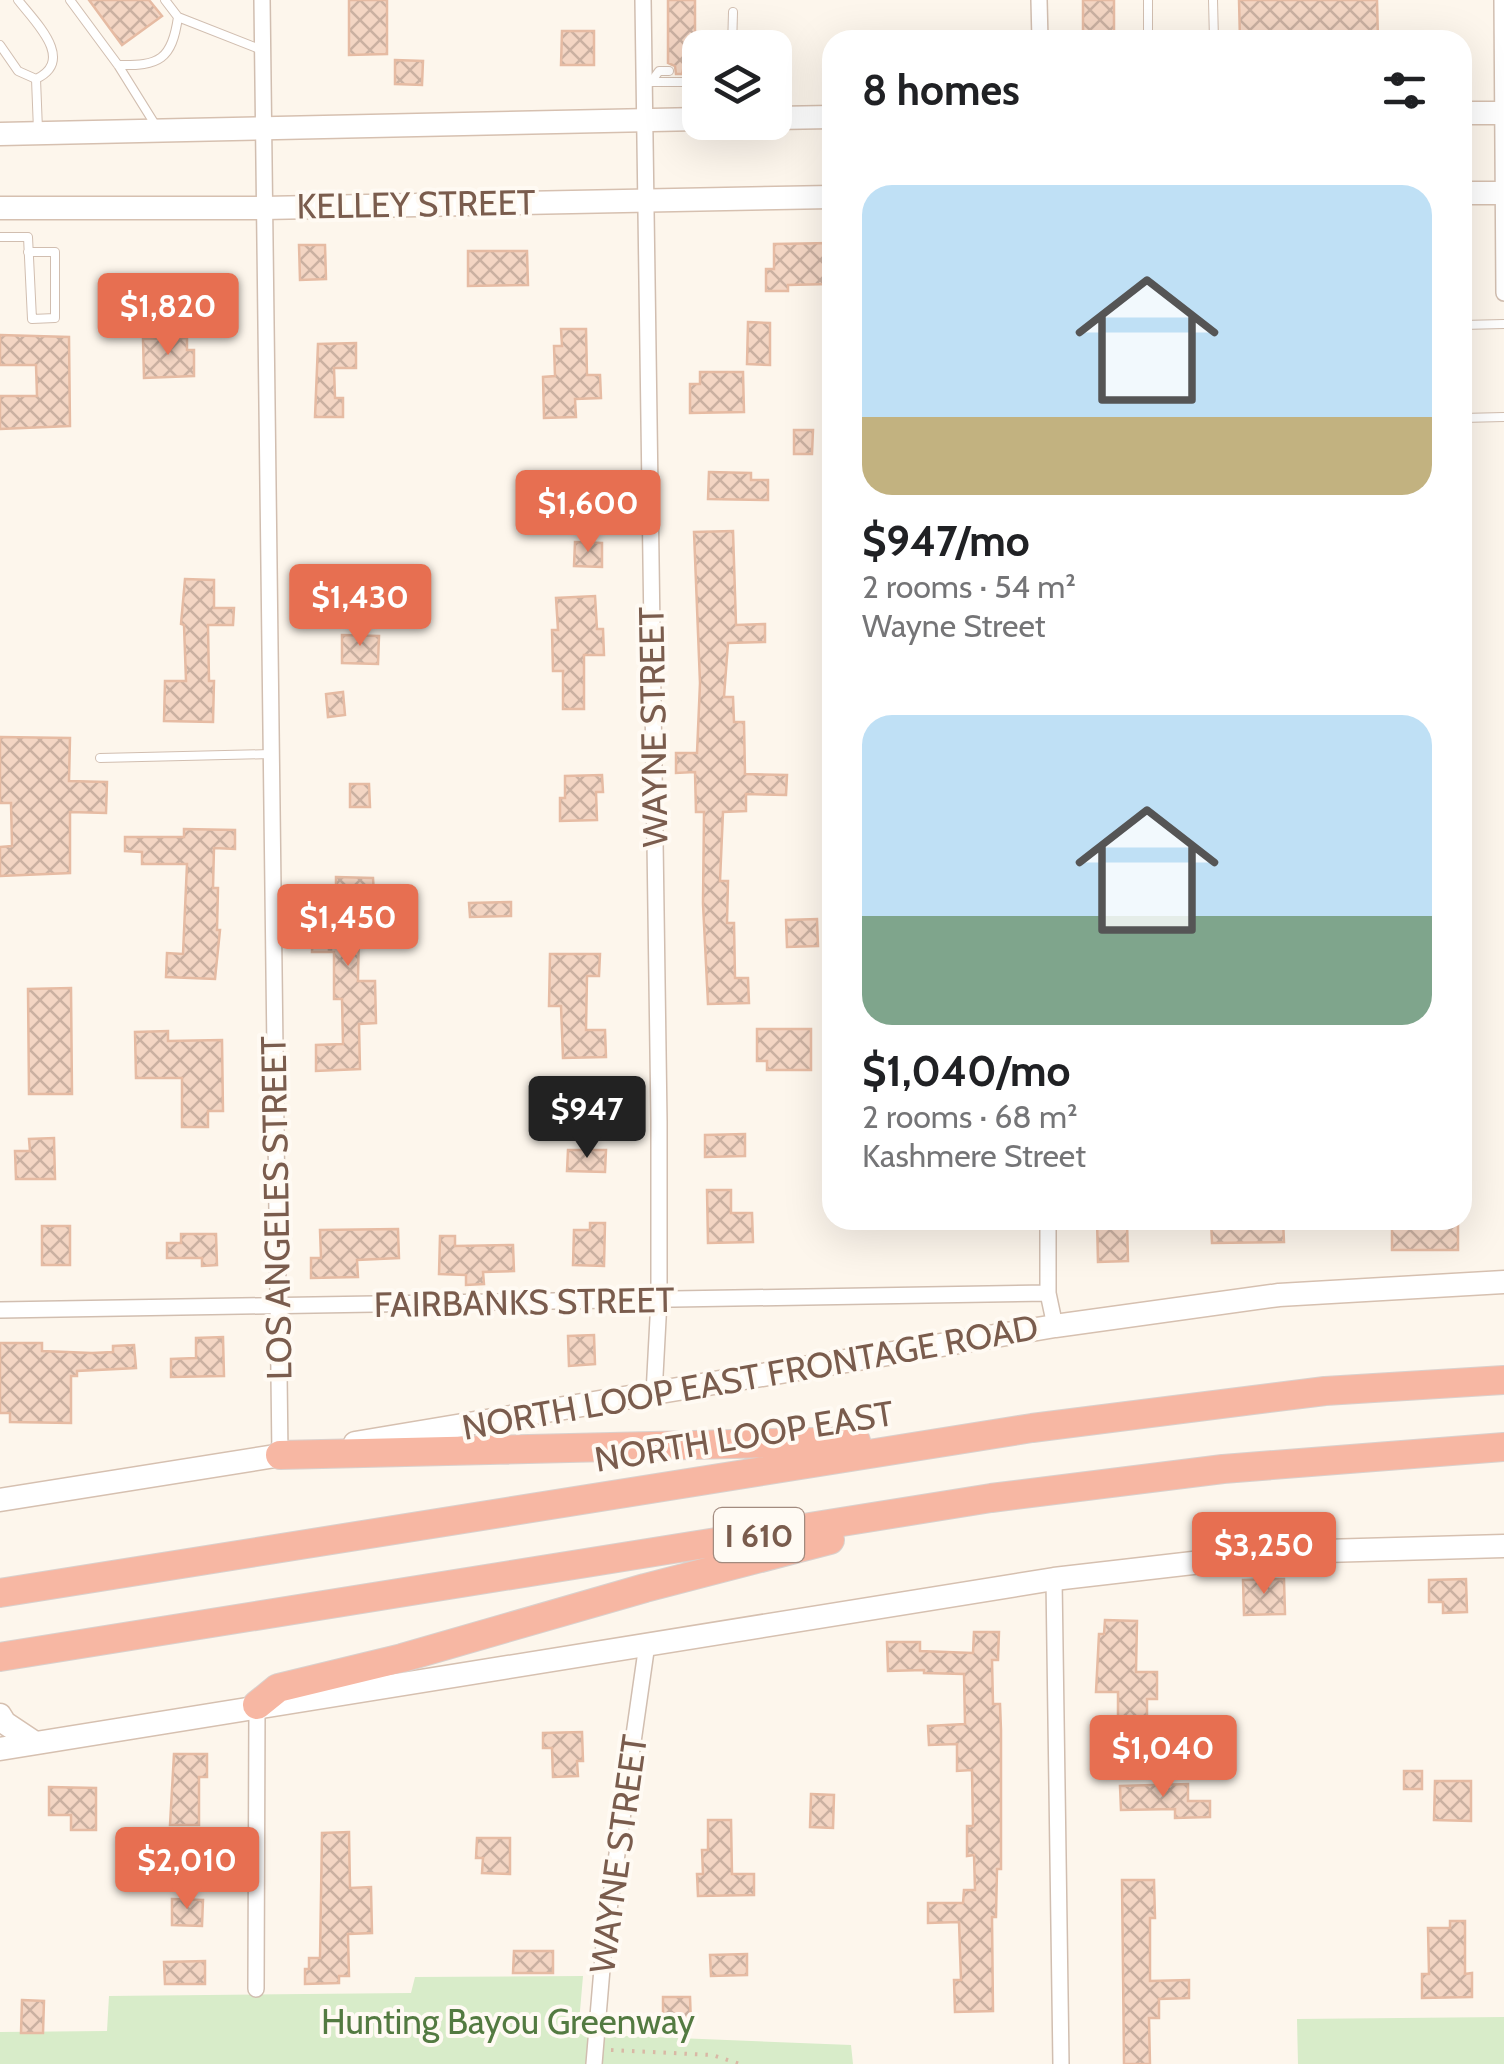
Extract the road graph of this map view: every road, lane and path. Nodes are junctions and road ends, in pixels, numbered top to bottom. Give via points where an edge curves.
1 (18, 0) edge
2 (70, 0) edge
3 (165, 0) edge
4 (262, 0) edge
5 (642, 0) edge
6 (1039, 0) edge
7 (1148, 0) edge
8 (1213, 0) edge
9 (1502, 0) edge
10 (733, 12) dead end
11 (178, 17) junction
12 (732, 30) edge
13 (1040, 30) edge
14 (1148, 30) edge
15 (1214, 30) edge
16 (0, 45) edge
17 (263, 50) junction
18 (118, 65) junction
19 (669, 71) dead end
20 (36, 79) junction
21 (648, 82) junction
22 (682, 82) edge
23 (1503, 112) edge
24 (1472, 113) edge
25 (822, 117) edge
26 (792, 118) edge
27 (644, 119) junction
28 (682, 119) edge
29 (264, 127) junction
30 (158, 130) junction
31 (39, 133) junction
32 (0, 134) edge
33 (1472, 193) edge
34 (1504, 193) edge
35 (822, 197) edge
36 (644, 199) junction
37 (6, 208) edge
38 (264, 208) junction
39 (0, 237) edge
40 (14, 237) junction
41 (28, 252) junction
42 (1504, 293) edge
43 (1472, 324) edge
44 (1504, 324) edge
45 (1472, 418) edge
46 (1504, 418) edge
47 (270, 754) junction
48 (100, 758) dead end
49 (1048, 1230) edge
50 (1504, 1282) edge
51 (1048, 1294) junction
52 (660, 1300) junction
53 (276, 1305) junction
54 (0, 1310) edge
55 (1055, 1326) junction
56 (1504, 1380) edge
57 (654, 1394) junction
58 (963, 1438) junction
59 (1504, 1447) edge
60 (280, 1456) junction
61 (992, 1498) junction
62 (0, 1500) edge
63 (1504, 1546) edge
64 (1054, 1579) junction
65 (5, 1592) edge
66 (647, 1644) junction
67 (9, 1655) edge
68 (258, 1706) junction
69 (0, 1716) edge
70 (12, 1749) edge
71 (256, 1989) dead end
72 (606, 2050) dead end
73 (594, 2064) edge
74 (740, 2064) edge
75 (1061, 2064) edge

1 - 20 lane via 53,45 48,74
2 - 18 lane
3 - 11 lane
4 - 17 street, LOS ANGELES STREET
5 - 21 street, WAYNE STREET
6 - 13 street
7 - 14 lane
8 - 15 lane
9 - 23 street
10 - 12 lane
11 - 17 lane
11 - 18 lane via 166,56 144,66
16 - 20 lane via 18,71
17 - 29 street, LOS ANGELES STREET
18 - 30 lane
19 - 21 lane
20 - 31 lane
21 - 22 lane
21 - 27 street, WAYNE STREET
23 - 24 main road
23 - 34 street
25 - 26 main road
27 - 28 main road
27 - 29 main road
27 - 36 street, WAYNE STREET
29 - 30 main road
29 - 38 street, LOS ANGELES STREET
30 - 31 main road
31 - 32 main road
33 - 34 main road
34 - 42 street
35 - 36 main road, KELLEY STREET
36 - 38 main road, KELLEY STREET
36 - 52 street, WAYNE STREET
37 - 38 main road, KELLEY STREET
37 - 40 lane
38 - 47 street, LOS ANGELES STREET
39 - 40 lane
40 - 41 lane via 28,236
41 - 41 lane via 32,319 55,318 55,252
43 - 44 lane
45 - 46 lane
47 - 48 lane
47 - 53 street, LOS ANGELES STREET
49 - 51 street
50 - 55 main road, NORTH LOOP EAST FRONTAGE ROAD via 1279,1295
51 - 52 street, FAIRBANKS STREET
51 - 55 street
52 - 53 street, FAIRBANKS STREET
52 - 57 street, WAYNE STREET
53 - 54 street, FAIRBANKS STREET
53 - 60 street, LOS ANGELES STREET
55 - 57 main road, NORTH LOOP EAST FRONTAGE ROAD
56 - 58 highway, NORTH LOOP EAST / I 610 via 1326,1390
57 - 60 main road, NORTH LOOP EAST FRONTAGE ROAD
58 - 60 highway
58 - 65 highway, NORTH LOOP EAST / I 610
59 - 61 highway, I 610 via 1223,1468
60 - 62 main road, NORTH LOOP EAST FRONTAGE ROAD
61 - 67 highway, I 610
61 - 68 highway via 278,1688
63 - 64 main road via 1288,1552
64 - 66 main road
64 - 75 street
66 - 68 main road
66 - 73 street, WAYNE STREET
68 - 70 main road
68 - 71 street
69 - 70 main road
72 - 74 path via 712,2055

